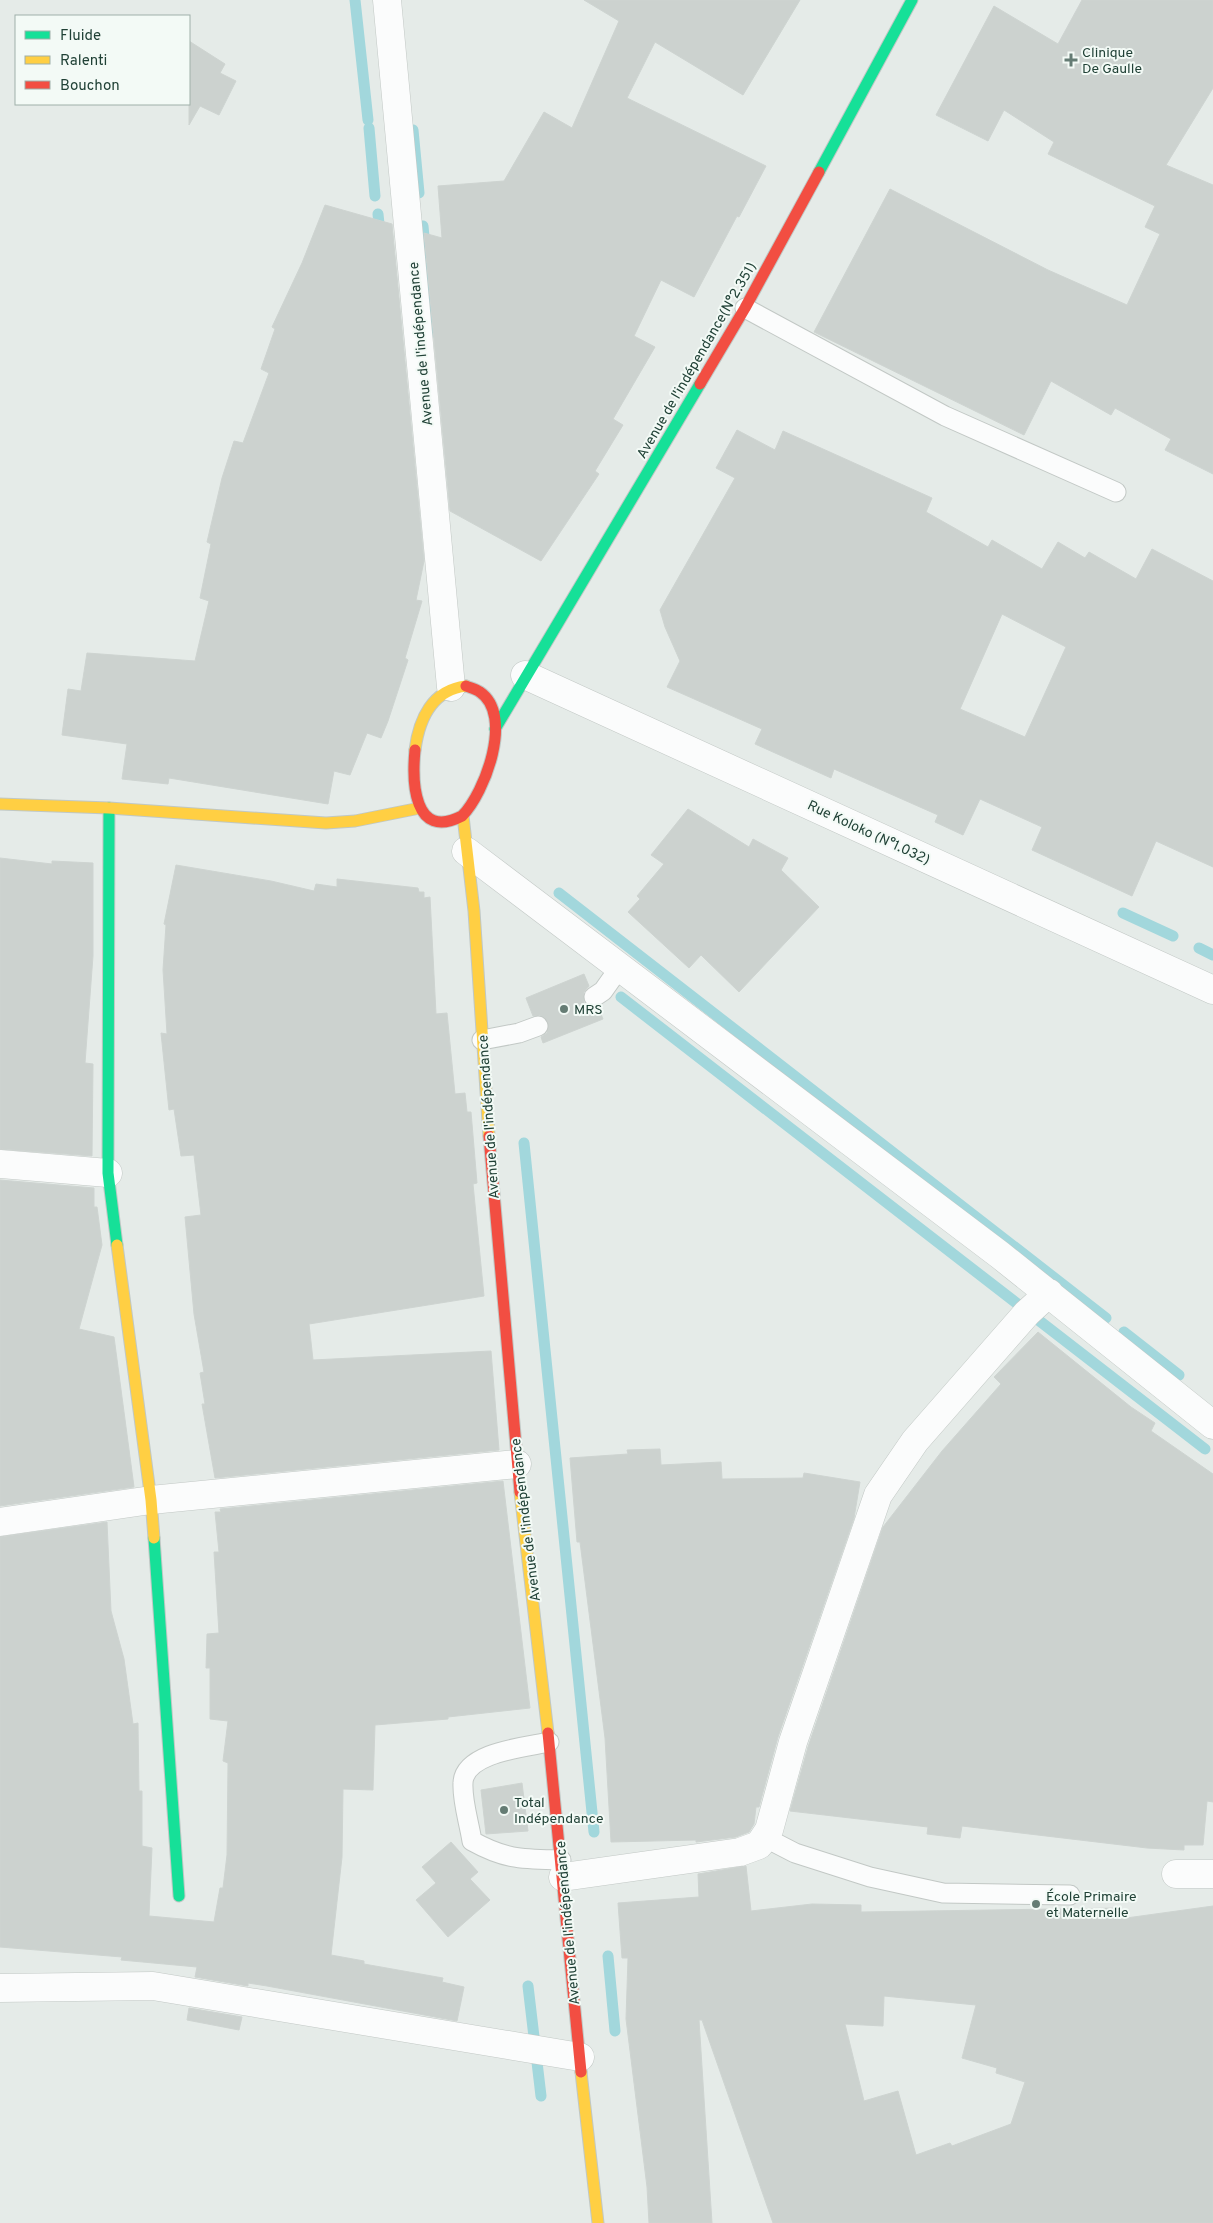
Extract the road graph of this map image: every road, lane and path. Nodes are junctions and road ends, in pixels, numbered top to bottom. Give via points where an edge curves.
1 (387, 0) edge
2 (912, 0) edge
3 (745, 308) junction
4 (1116, 492) dead end
5 (526, 675) junction
6 (452, 687) junction
7 (495, 729) junction
8 (0, 804) edge
9 (108, 808) junction
10 (420, 808) junction
11 (463, 816) junction
12 (466, 851) junction
13 (620, 967) junction
14 (1213, 990) edge
15 (594, 997) dead end
16 (538, 1026) dead end
17 (482, 1040) junction
18 (0, 1164) edge
19 (108, 1173) junction
20 (1049, 1293) junction
21 (1213, 1425) edge
22 (517, 1464) junction
23 (151, 1500) junction
24 (0, 1522) edge
25 (549, 1742) junction
26 (764, 1837) junction
27 (562, 1868) junction
28 (1176, 1874) dead end
29 (1213, 1874) edge
30 (1070, 1894) dead end
31 (179, 1896) dead end
32 (0, 1988) edge
33 (580, 2057) junction
34 (598, 2223) edge

1 - 6 street, Avenue de l'indépendance
2 - 3 main road, Avenue de l'indépendance(N°2.351)
3 - 4 lane via 945,416
3 - 5 main road, Avenue de l'indépendance(N°2.351)
5 - 7 main road, Avenue de l'indépendance(N°2.351)
5 - 14 street, Rue Koloko (N°1.032)
6 - 7 main road via 466,686 482,693 492,708
6 - 10 main road via 436,698 421,724 412,776
7 - 11 main road via 490,766
8 - 9 main road
9 - 10 main road via 326,823
9 - 19 main road
10 - 11 main road via 430,820 445,821
11 - 12 main road, Avenue de l'indépendance
12 - 13 street
12 - 17 main road, Avenue de l'indépendance via 474,911
13 - 15 lane via 603,991
13 - 20 street
16 - 17 lane
17 - 22 main road, Avenue de l'indépendance
18 - 19 street
19 - 23 main road
20 - 21 street
20 - 26 street via 1027,1313 914,1441 878,1495 793,1742 769,1830
22 - 23 street
22 - 25 main road, Avenue de l'indépendance
23 - 24 street
23 - 31 main road
25 - 27 main road, Avenue de l'indépendance
25 - 27 lane via 485,1756 472,1764 462,1781 472,1841 494,1853
26 - 27 street via 759,1845 740,1852
26 - 30 lane via 794,1853 870,1877 943,1892
27 - 33 main road, Avenue de l'indépendance
28 - 29 street
32 - 33 street via 153,1986
33 - 34 main road, Avenue de l'indépendance

